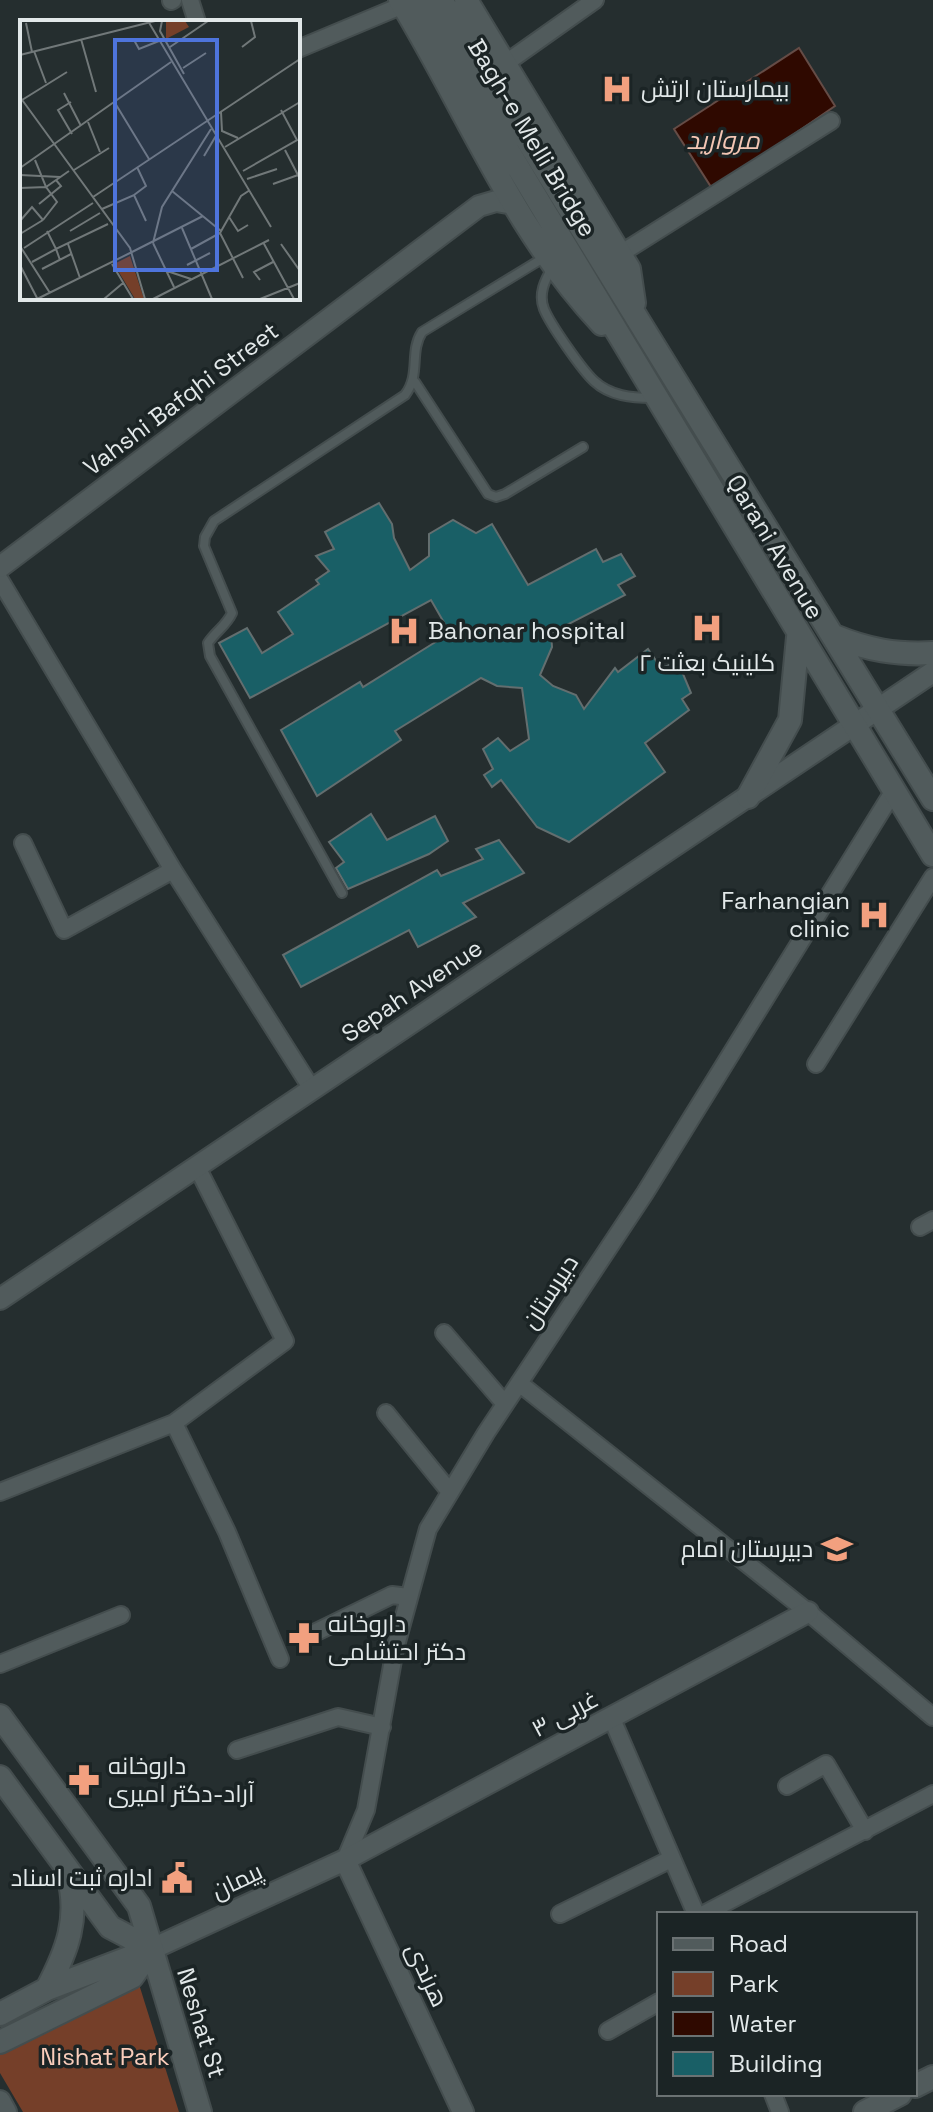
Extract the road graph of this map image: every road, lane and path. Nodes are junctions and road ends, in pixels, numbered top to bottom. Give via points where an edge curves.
1 (190, 0) edge
2 (441, 0) edge
3 (466, 0) edge
4 (595, 0) edge
5 (407, 2) edge
6 (196, 20) edge
7 (300, 48) edge
8 (506, 63) junction
9 (831, 121) dead end
10 (514, 204) junction
11 (610, 253) junction
12 (560, 260) junction
13 (415, 382) junction
14 (655, 398) junction
15 (583, 447) dead end
16 (0, 567) edge
17 (0, 580) edge
18 (834, 636) junction
19 (798, 637) junction
20 (933, 653) edge
21 (933, 672) edge
22 (879, 709) junction
23 (853, 726) junction
24 (893, 792) junction
25 (748, 797) junction
26 (933, 799) edge
27 (23, 843) dead end
28 (933, 855) edge
29 (173, 870) junction
30 (933, 877) edge
31 (342, 893) dead end
32 (816, 1064) dead end
33 (312, 1089) junction
34 (197, 1167) junction
35 (0, 1299) edge
36 (444, 1333) dead end
37 (519, 1383) junction
38 (505, 1404) junction
39 (386, 1413) dead end
40 (174, 1423) junction
41 (0, 1492) edge
42 (450, 1492) junction
43 (409, 1597) junction
44 (808, 1612) junction
45 (121, 1615) dead end
46 (304, 1638) dead end
47 (280, 1659) dead end
48 (0, 1664) edge
49 (0, 1716) edge
50 (933, 1717) edge
51 (612, 1719) junction
52 (382, 1727) junction
53 (237, 1750) dead end
54 (0, 1777) edge
55 (787, 1786) dead end
56 (933, 1794) edge
57 (865, 1831) junction
58 (671, 1859) junction
59 (345, 1860) junction
60 (65, 1866) junction
61 (695, 1912) edge
62 (708, 1912) edge
63 (560, 1914) dead end
64 (152, 1949) junction
65 (47, 1989) junction
66 (657, 2003) edge
67 (0, 2014) edge
68 (608, 2031) dead end
69 (0, 2042) edge
70 (896, 2096) edge
71 (0, 2101) edge
72 (6, 2112) edge
73 (200, 2112) edge
74 (463, 2112) edge
75 (865, 2112) edge

1 - 6 street
2 - 11 main road, Bagh-e Melli Bridge
3 - 8 main road
4 - 8 street
5 - 7 street
5 - 10 main road
5 - 12 main road, Bagh-e Melli Bridge
8 - 11 main road
9 - 11 street
10 - 12 main road
10 - 16 street, Vahshi Bafqhi Street via 496,201 479,206
11 - 18 main road, Qarani Avenue via 636,312
12 - 13 lane via 422,332 416,342
12 - 14 main road, Qarani Avenue via 581,301 625,348
12 - 14 lane via 543,283 543,307 593,380 612,392
13 - 15 lane via 488,494 505,494
13 - 31 lane via 405,395 214,521 205,537 232,613 208,643 210,656
14 - 19 main road, Qarani Avenue
17 - 29 street
18 - 20 main road via 868,650
18 - 22 main road, Qarani Avenue
19 - 23 main road, Qarani Avenue
19 - 25 main road via 790,720
21 - 22 street, Sepah Avenue
22 - 23 street, Sepah Avenue
22 - 26 main road, Qarani Avenue
23 - 24 main road, Qarani Avenue
23 - 25 street, Sepah Avenue
24 - 28 main road, Qarani Avenue
24 - 37 street, دبیرستان via 645,1193
25 - 33 street, Sepah Avenue
27 - 29 street via 64,930
29 - 33 street
30 - 32 street
33 - 34 street, Sepah Avenue
34 - 35 street, Sepah Avenue
34 - 40 street via 285,1341
36 - 38 street
37 - 38 street, دبیرستان
37 - 44 street
38 - 42 street, دبیرستان
39 - 42 street
40 - 41 street
40 - 47 street
42 - 43 street, دبیرستان via 428,1529
43 - 46 street via 392,1595
43 - 52 street, دبیرستان
44 - 50 street
44 - 51 street, ۳ غربی
45 - 48 street
49 - 64 main road, Neshat St via 139,1906
51 - 58 street
51 - 59 street, ۳ غربی
52 - 53 street via 338,1717
52 - 59 street, دبیرستان via 366,1810
54 - 60 main road
55 - 57 street via 826,1764
56 - 57 street
57 - 62 street
58 - 61 street
58 - 63 street
59 - 64 street, پیمان
59 - 74 street, هرندی
60 - 64 main road via 110,1927
60 - 65 main road via 74,1918 65,1955
64 - 65 main road
64 - 69 main road via 132,1977
64 - 73 main road, Neshat St
65 - 67 main road
66 - 68 street
70 - 75 main road
71 - 72 street

